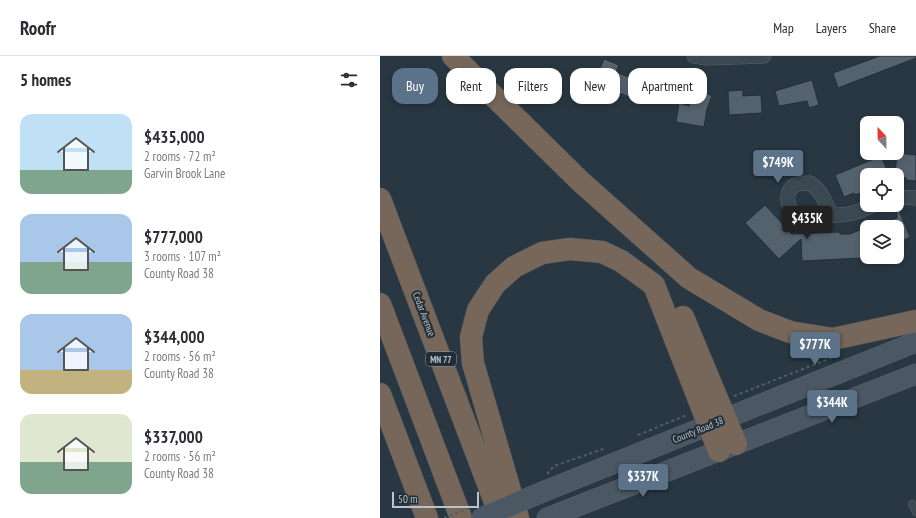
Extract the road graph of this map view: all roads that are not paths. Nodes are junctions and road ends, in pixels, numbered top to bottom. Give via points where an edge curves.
1 (453, 56) edge
2 (694, 56) edge
3 (764, 56) edge
4 (904, 197) edge
5 (916, 198) edge
6 (380, 199) edge
7 (860, 210) edge
8 (831, 214) dead end
9 (636, 230) junction
10 (380, 304) edge
11 (916, 321) edge
12 (916, 342) edge
13 (916, 374) edge
14 (380, 394) edge
15 (717, 422) junction
16 (728, 448) junction
17 (912, 504) dead end
18 (916, 512) edge
19 (551, 516) edge
20 (427, 518) edge
21 (461, 518) edge
22 (481, 518) edge
23 (501, 518) edge
24 (518, 518) edge

1 - 9 highway via 580,181
2 - 3 street
4 - 5 street
6 - 23 highway, Cedar Avenue / MN 77
7 - 8 street
9 - 11 highway via 689,278 759,320 790,332 833,339
9 - 15 highway via 672,288
10 - 21 highway
12 - 15 main road, County Road 38
13 - 16 main road
14 - 20 highway
15 - 16 highway
15 - 22 main road, County Road 38, bridge
15 - 24 highway via 654,285 621,261 602,252 570,249 542,253 514,268 495,284 478,310 471,337 473,363
16 - 19 main road
17 - 18 lane

